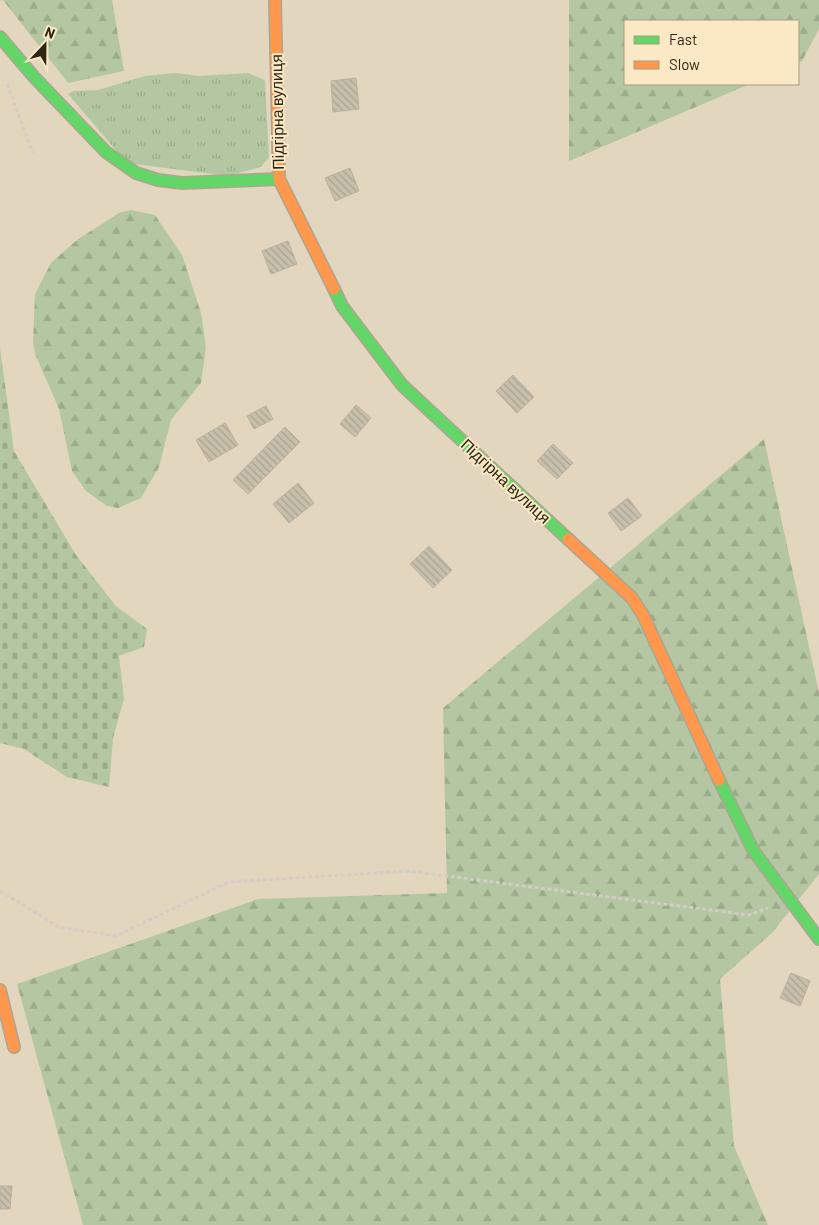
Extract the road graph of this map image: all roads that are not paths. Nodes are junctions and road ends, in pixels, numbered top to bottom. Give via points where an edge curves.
1 (275, 0) edge
2 (0, 37) edge
3 (279, 179) junction
4 (819, 939) edge
5 (0, 990) edge
6 (14, 1048) dead end

1 - 3 street, Підгірна вулиця
2 - 3 street via 106,152 136,173 182,183
3 - 4 street, Підгірна вулиця via 342,306 402,385 632,598 643,615 724,794 753,850
5 - 6 street

